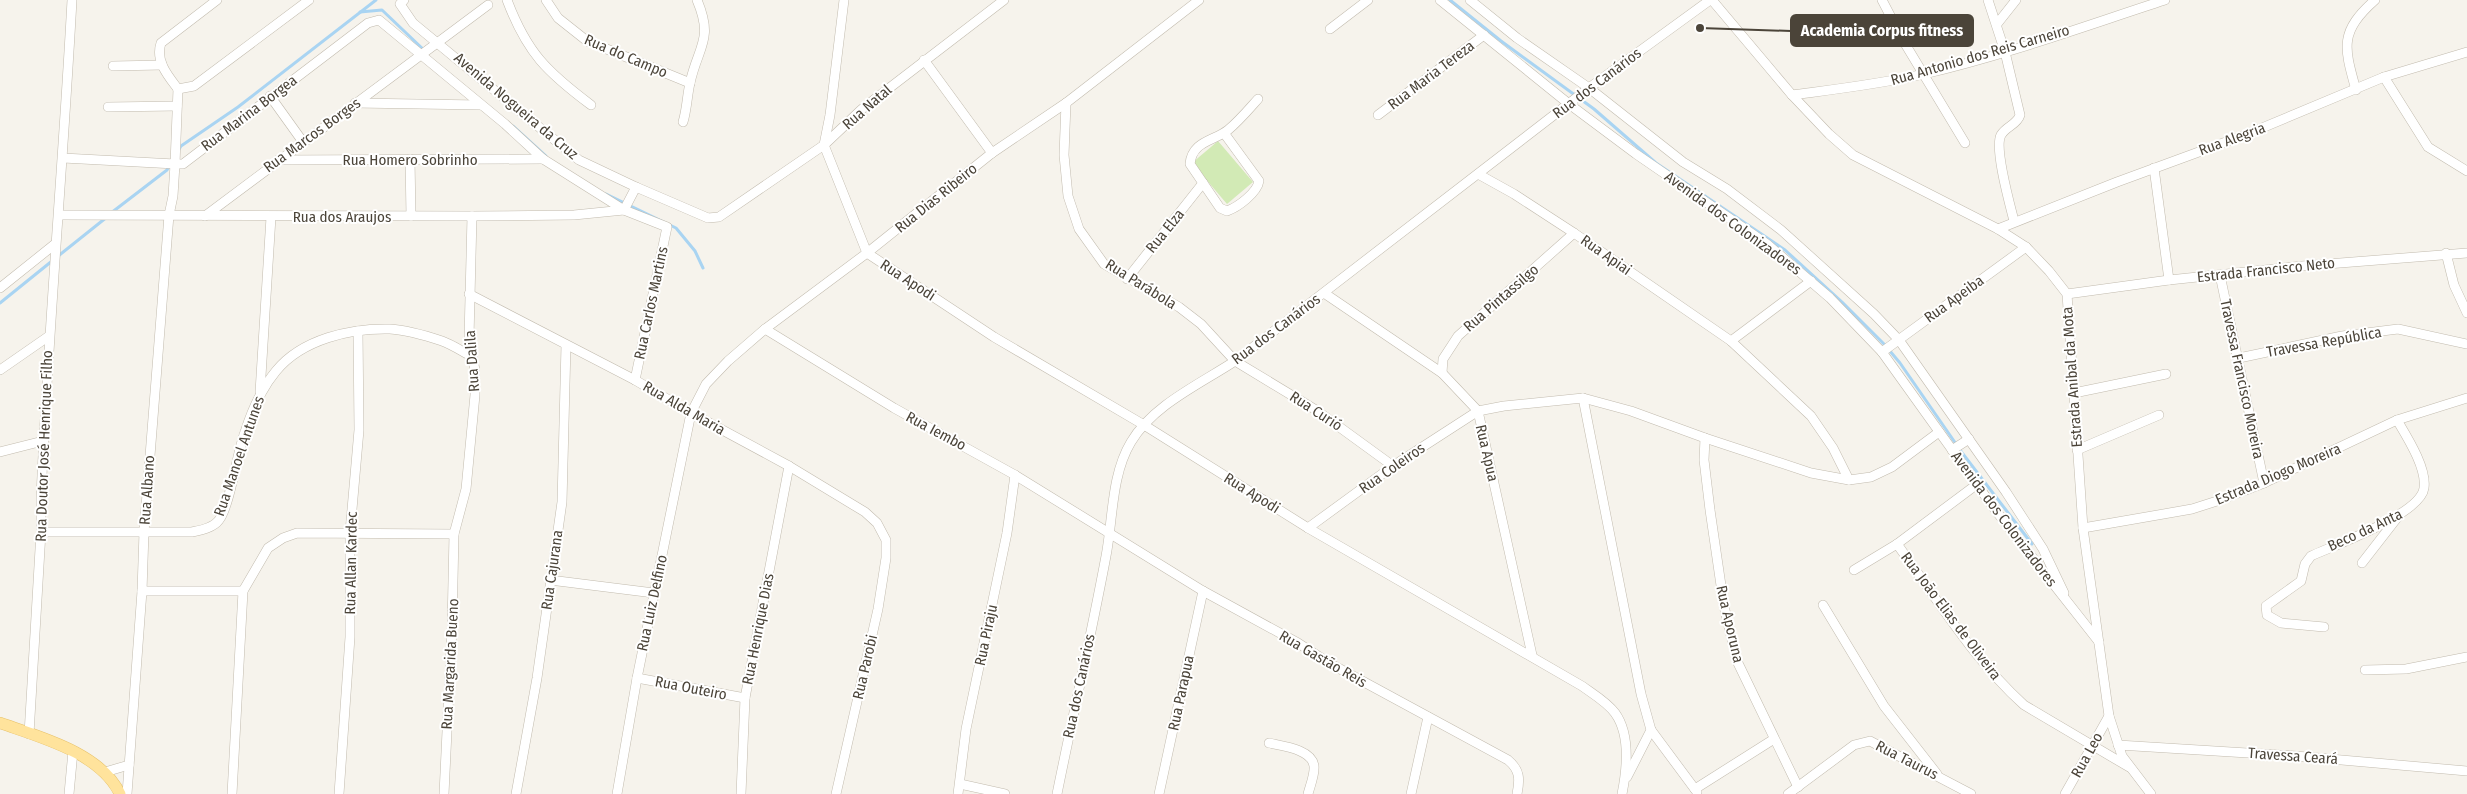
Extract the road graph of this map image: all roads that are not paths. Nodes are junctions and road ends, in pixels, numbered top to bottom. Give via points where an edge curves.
1 (72, 0) edge
2 (217, 0) edge
3 (309, 0) edge
4 (508, 0) edge
5 (546, 0) edge
6 (696, 0) edge
7 (844, 0) edge
8 (1004, 0) edge
9 (1199, 0) edge
10 (1368, 0) edge
11 (1440, 0) edge
12 (1470, 0) edge
13 (1711, 0) edge
14 (1882, 0) edge
15 (1988, 0) edge
16 (2016, 0) edge
17 (2165, 0) edge
18 (2375, 0) edge
19 (402, 2) edge
20 (488, 5) dead end
21 (1996, 24) junction
22 (364, 27) joint
23 (1330, 29) dead end
24 (1484, 35) junction
25 (437, 44) junction
26 (2005, 52) junction
27 (2467, 52) edge
28 (422, 56) junction
29 (924, 60) junction
30 (162, 64) junction
31 (113, 66) dead end
32 (1925, 74) junction
33 (2384, 78) junction
34 (690, 82) junction
35 (178, 89) junction
36 (1587, 90) junction
37 (2356, 90) junction
38 (1792, 95) junction
39 (270, 96) junction
40 (1258, 98) dead end
41 (1572, 102) junction
42 (355, 103) junction
43 (1066, 103) junction
44 (482, 105) junction
45 (591, 105) dead end
46 (178, 106) junction
47 (108, 107) dead end
48 (1378, 115) dead end
49 (683, 122) dead end
50 (1224, 133) junction
51 (303, 142) junction
52 (1964, 143) dead end
53 (824, 145) junction
54 (992, 153) junction
55 (63, 158) junction
56 (543, 159) junction
57 (173, 160) junction
58 (278, 160) junction
59 (410, 160) junction
60 (2154, 168) junction
61 (2467, 171) edge
62 (1478, 174) junction
63 (1203, 183) junction
64 (635, 190) junction
65 (626, 208) junction
66 (728, 211) joint
67 (59, 215) junction
68 (168, 215) junction
69 (205, 216) junction
70 (412, 216) junction
71 (472, 216) junction
72 (271, 217) junction
73 (2014, 221) junction
74 (667, 226) joint
75 (1998, 229) junction
76 (1574, 233) junction
77 (54, 244) junction
78 (2026, 247) junction
79 (867, 253) junction
80 (2467, 253) edge
81 (2446, 254) junction
82 (2220, 275) junction
83 (1127, 279) junction
84 (2169, 280) junction
85 (1811, 281) junction
86 (0, 288) edge
87 (1324, 293) junction
88 (469, 294) junction
89 (2067, 294) junction
90 (2467, 313) edge
91 (765, 329) junction
92 (358, 331) junction
93 (49, 336) junction
94 (1731, 341) junction
95 (1897, 341) junction
96 (2467, 344) edge
97 (566, 345) junction
98 (1884, 351) junction
99 (472, 357) junction
100 (2239, 358) junction
101 (1235, 361) junction
102 (0, 370) edge
103 (1442, 373) junction
104 (2166, 374) dead end
105 (635, 380) junction
106 (2074, 393) junction
107 (260, 394) junction
108 (1583, 398) junction
109 (2467, 398) edge
110 (1478, 411) junction
111 (691, 413) junction
112 (2159, 415) dead end
113 (2397, 420) junction
114 (1144, 425) junction
115 (1939, 432) junction
116 (1705, 438) junction
117 (1967, 440) junction
118 (43, 441) junction
119 (1953, 448) junction
120 (2078, 450) junction
121 (0, 452) edge
122 (789, 466) junction
123 (1393, 466) junction
124 (1015, 475) junction
125 (1849, 480) junction
126 (2264, 483) junction
127 (1976, 484) junction
128 (2399, 516) junction
129 (1308, 528) junction
130 (2083, 528) junction
131 (41, 532) junction
132 (144, 532) junction
133 (350, 532) junction
134 (1109, 532) junction
135 (454, 534) junction
136 (886, 540) joint
137 (1897, 544) junction
138 (2362, 563) dead end
139 (1854, 570) dead end
140 (550, 580) junction
141 (142, 591) junction
142 (243, 591) junction
143 (1203, 591) junction
144 (654, 593) junction
145 (1823, 605) dead end
146 (2072, 609) junction
147 (2324, 626) dead end
148 (2099, 642) junction
149 (1532, 655) junction
150 (2467, 657) edge
151 (2365, 670) dead end
152 (637, 678) junction
153 (745, 698) junction
154 (2109, 716) junction
155 (1428, 717) junction
156 (0, 723) edge
157 (1652, 730) junction
158 (29, 734) junction
159 (1774, 739) junction
160 (1269, 743) dead end
161 (2092, 745) junction
162 (2118, 745) junction
163 (73, 751) junction
164 (129, 765) junction
165 (2131, 768) junction
166 (2467, 771) edge
167 (105, 772) junction
168 (1937, 774) junction
169 (1624, 782) junction
170 (960, 784) junction
171 (1798, 787) junction
172 (1696, 792) edge
173 (69, 794) edge
174 (120, 794) edge
175 (127, 794) edge
176 (232, 794) edge
177 (339, 794) edge
178 (444, 794) edge
179 (516, 794) edge
180 (617, 794) edge
181 (741, 794) edge
182 (836, 794) edge
183 (958, 794) edge
184 (1005, 794) edge
185 (1057, 794) edge
186 (1160, 794) edge
187 (1308, 794) edge
188 (1411, 794) edge
189 (1517, 794) edge
190 (1622, 794) edge
191 (1788, 794) edge
192 (1971, 794) edge
193 (2065, 794) edge
194 (2151, 794) edge

1 - 55 street, Rua Doutor José Henrique Filho
2 - 30 street via 161,43
3 - 35 street via 194,86
4 - 45 street via 517,26 537,58 564,85
5 - 34 street, Rua do Campo via 558,18 586,41
6 - 34 street via 706,34
7 - 53 street
8 - 29 street, Rua Natal
9 - 43 street, Rua Dias Ribeiro
10 - 23 street
11 - 24 street, Avenida dos Colonizadores
12 - 36 street, Avenida dos Colonizadores
13 - 36 street, Rua dos Canários
13 - 38 street, Estrada Anibal da Mota
14 - 32 street
15 - 21 street
16 - 21 street
17 - 26 street, Rua Antonio dos Reis Carneiro
18 - 37 street via 2355,22 2347,42 2348,62
19 - 25 street, Avenida Nogueira da Cruz via 413,23
20 - 25 street, Rua Marcos Borges
21 - 26 street
22 - 28 street, Avenida Nogueira da Cruz via 379,20
22 - 39 street, Rua Marina Borgea
24 - 41 street, Avenida dos Colonizadores
24 - 48 street, Rua Maria Tereza
25 - 28 street, Rua Marcos Borges
25 - 64 street, Avenida Nogueira da Cruz via 564,149
26 - 32 street, Rua Antonio dos Reis Carneiro
26 - 73 street via 2020,115 1999,140
27 - 33 street, Rua Alegria
28 - 42 street, Rua Marcos Borges
28 - 44 street, Avenida Nogueira da Cruz
29 - 53 street, Rua Natal via 862,109
29 - 54 street
30 - 31 street
30 - 35 street
32 - 38 street, Rua Antonio dos Reis Carneiro
32 - 52 street
33 - 37 street, Rua Alegria
33 - 61 street via 2428,148
34 - 49 street
35 - 46 street
36 - 41 street, Rua dos Canários
36 - 95 street, Avenida dos Colonizadores via 1781,230 1846,288
37 - 60 street, Rua Alegria
38 - 75 street, Estrada Anibal da Mota via 1853,155
39 - 51 street
39 - 57 street, Rua Marina Borgea via 183,164
40 - 50 street
41 - 62 street, Rua dos Canários
41 - 85 street, Avenida dos Colonizadores via 1636,154 1767,244
42 - 44 street
42 - 51 street, Rua Marcos Borges
43 - 54 street, Rua Dias Ribeiro
43 - 83 street, Rua Parábola via 1064,155 1073,214 1079,229 1104,264
44 - 56 street, Avenida Nogueira da Cruz
46 - 47 street
46 - 57 street
50 - 63 street via 1204,141 1190,158 1190,164
50 - 63 street via 1259,181 1257,187 1235,208 1227,211 1220,208
51 - 58 street, Rua Marcos Borges
53 - 66 street, Rua Natal
53 - 79 street
54 - 79 street, Rua Dias Ribeiro
55 - 57 street
55 - 67 street, Rua Doutor José Henrique Filho
56 - 59 street, Rua Homero Sobrinho
56 - 65 street, Avenida Nogueira da Cruz
57 - 68 street via 173,196
58 - 59 street, Rua Homero Sobrinho
58 - 69 street, Rua Marcos Borges
59 - 70 street
60 - 73 street, Rua Alegria
60 - 84 street
62 - 76 street, Rua Apiai
62 - 87 street, Rua dos Canários
63 - 83 street, Rua Elza
64 - 65 street
64 - 66 street, Avenida Nogueira da Cruz via 708,218 719,217
65 - 71 street, Rua dos Araujos via 574,215
65 - 74 street, Avenida Nogueira da Cruz
67 - 68 street, Rua dos Araujos
67 - 77 street, Rua Doutor José Henrique Filho
68 - 69 street, Rua dos Araujos
68 - 132 street, Rua Albano
69 - 72 street, Rua dos Araujos
70 - 71 street, Rua dos Araujos
70 - 72 street, Rua dos Araujos
71 - 88 street, Rua Dalila
72 - 107 street
73 - 75 street, Rua Alegria
74 - 105 street, Rua Carlos Martins
75 - 78 street, Estrada Anibal da Mota
76 - 94 street, Rua Apiai
76 - 103 street, Rua Pintassilgo via 1458,336 1444,360
77 - 86 street
77 - 93 street, Rua Doutor José Henrique Filho
78 - 89 street, Estrada Anibal da Mota
78 - 95 street, Rua Apeiba
79 - 91 street, Rua Dias Ribeiro
79 - 114 street, Rua Apodi via 994,337
80 - 81 street, Estrada Francisco Neto
81 - 82 street, Estrada Francisco Neto
81 - 90 street via 2454,285
82 - 84 street, Estrada Francisco Neto
82 - 100 street, Travessa Francisco Moreira
83 - 101 street, Rua Parábola via 1165,299 1201,324
84 - 89 street, Estrada Francisco Neto
85 - 94 street
85 - 98 street, Avenida dos Colonizadores
87 - 101 street, Rua dos Canários
87 - 103 street, Rua Apua
88 - 97 street, Rua Alda Maria
88 - 99 street, Rua Dalila
89 - 106 street, Estrada Anibal da Mota
91 - 111 street, Rua Dias Ribeiro via 706,384
91 - 124 street, Rua Iembo via 894,408
92 - 99 street, Rua Manoel Antunes via 391,329 444,342
92 - 107 street, Rua Manoel Antunes via 313,343 277,370
92 - 133 street, Rua Allan Kardec via 359,430
93 - 102 street
93 - 118 street, Rua Doutor José Henrique Filho
94 - 125 street, Rua Apiai via 1811,416 1833,448
95 - 98 street, Rua Apeiba
95 - 117 street, Avenida dos Colonizadores
96 - 100 street, Travessa República via 2398,329 2342,336
97 - 105 street, Rua Alda Maria
97 - 140 street, Rua Cajurana via 564,475
98 - 115 street, Avenida dos Colonizadores
99 - 135 street, Rua Dalila via 475,395 466,489
100 - 126 street, Travessa Francisco Moreira
101 - 114 street, Rua dos Canários
101 - 123 street, Rua Curió via 1316,410
103 - 110 street, Rua Apua
104 - 106 street
105 - 111 street, Rua Alda Maria
106 - 120 street, Estrada Anibal da Mota
107 - 132 street, Rua Manoel Antunes via 244,433 220,519 204,530
108 - 110 street
108 - 116 street via 1631,411
108 - 157 street via 1641,694
109 - 113 street, Estrada Diogo Moreira
110 - 123 street, Rua Coleiros
110 - 149 street, Rua Apua
111 - 122 street, Rua Alda Maria
111 - 144 street, Rua Luiz Delfino
112 - 120 street
113 - 126 street, Estrada Diogo Moreira
113 - 128 street, Beco da Anta via 2412,446 2424,488 2414,506
114 - 129 street, Rua Apodi
114 - 134 street, Rua dos Canários via 1124,459
115 - 119 street, Avenida dos Colonizadores
115 - 125 street via 1892,467 1871,477
116 - 125 street via 1811,473
116 - 159 street, Rua Aporuna via 1704,460 1724,606 1737,661
117 - 119 street
117 - 146 street, Avenida dos Colonizadores via 2029,525
118 - 121 street
118 - 131 street, Rua Doutor José Henrique Filho
119 - 127 street, Avenida dos Colonizadores
120 - 130 street, Estrada Anibal da Mota
122 - 136 street, Rua Alda Maria via 865,512 877,523
122 - 153 street, Rua Henrique Dias
123 - 129 street, Rua Coleiros
124 - 134 street, Rua Iembo
124 - 170 street, Rua Piraju via 1007,533 966,729
126 - 130 street, Estrada Diogo Moreira via 2192,509
127 - 137 street, Rua Joāo Elias de Oliveira
127 - 146 street, Avenida dos Colonizadores
128 - 138 street
128 - 147 street, Beco da Anta via 2311,556 2301,580 2266,606 2267,615 2281,623
129 - 149 street, Rua Apodi
130 - 148 street, Estrada Anibal da Mota
131 - 132 street, Rua Manoel Antunes
131 - 158 street, Rua Doutor José Henrique Filho
132 - 141 street, Rua Albano
133 - 135 street
133 - 142 street via 297,533 283,538 268,548
133 - 177 street, Rua Allan Kardec via 350,637
134 - 143 street, Rua Gastão Reis
134 - 185 street, Rua dos Canários
135 - 178 street, Rua Margarida Bueno
136 - 182 street, Rua Parobi via 878,609
137 - 139 street, Rua Joāo Elias de Oliveira
137 - 161 street, Rua Joāo Elias de Oliveira via 1992,674 2010,693 2024,705
140 - 144 street
140 - 179 street, Rua Cajurana via 537,678
141 - 142 street
141 - 164 street, Rua Albano
142 - 176 street
143 - 155 street, Rua Gastão Reis
143 - 186 street, Rua Parapua
144 - 152 street, Rua Luiz Delfino
145 - 168 street via 1884,706
146 - 148 street, Avenida dos Colonizadores
148 - 154 street, Estrada Anibal da Mota
149 - 169 street, Rua Apodi via 1607,704 1620,720 1627,761
150 - 151 street via 2406,670
152 - 153 street, Rua Outeiro
152 - 180 street, Rua Luiz Delfino
153 - 181 street, Rua Henrique Dias
154 - 161 street, Rua Leo
154 - 162 street, Estrada Anibal da Mota
155 - 188 street
155 - 189 street, Rua Gastão Reis via 1514,765 1520,777
156 - 158 main road
157 - 169 street
157 - 172 street
158 - 163 main road
159 - 171 street, Rua Aporuna
159 - 172 street
160 - 187 street via 1291,748 1311,759 1314,766
161 - 165 street, Rua Joāo Elias de Oliveira
161 - 193 street, Rua Leo
162 - 165 street, Estrada Anibal da Mota
162 - 166 street, Travessa Ceará
163 - 167 main road
163 - 173 street
164 - 167 street
164 - 175 street, Rua Albano
165 - 194 street, Estrada Anibal da Mota
167 - 174 main road
168 - 171 street, Rua Taurus via 1870,741 1854,745
168 - 192 street, Rua Taurus
169 - 190 street, Rua Apodi
170 - 183 street, Rua Piraju
170 - 184 street
171 - 191 street

